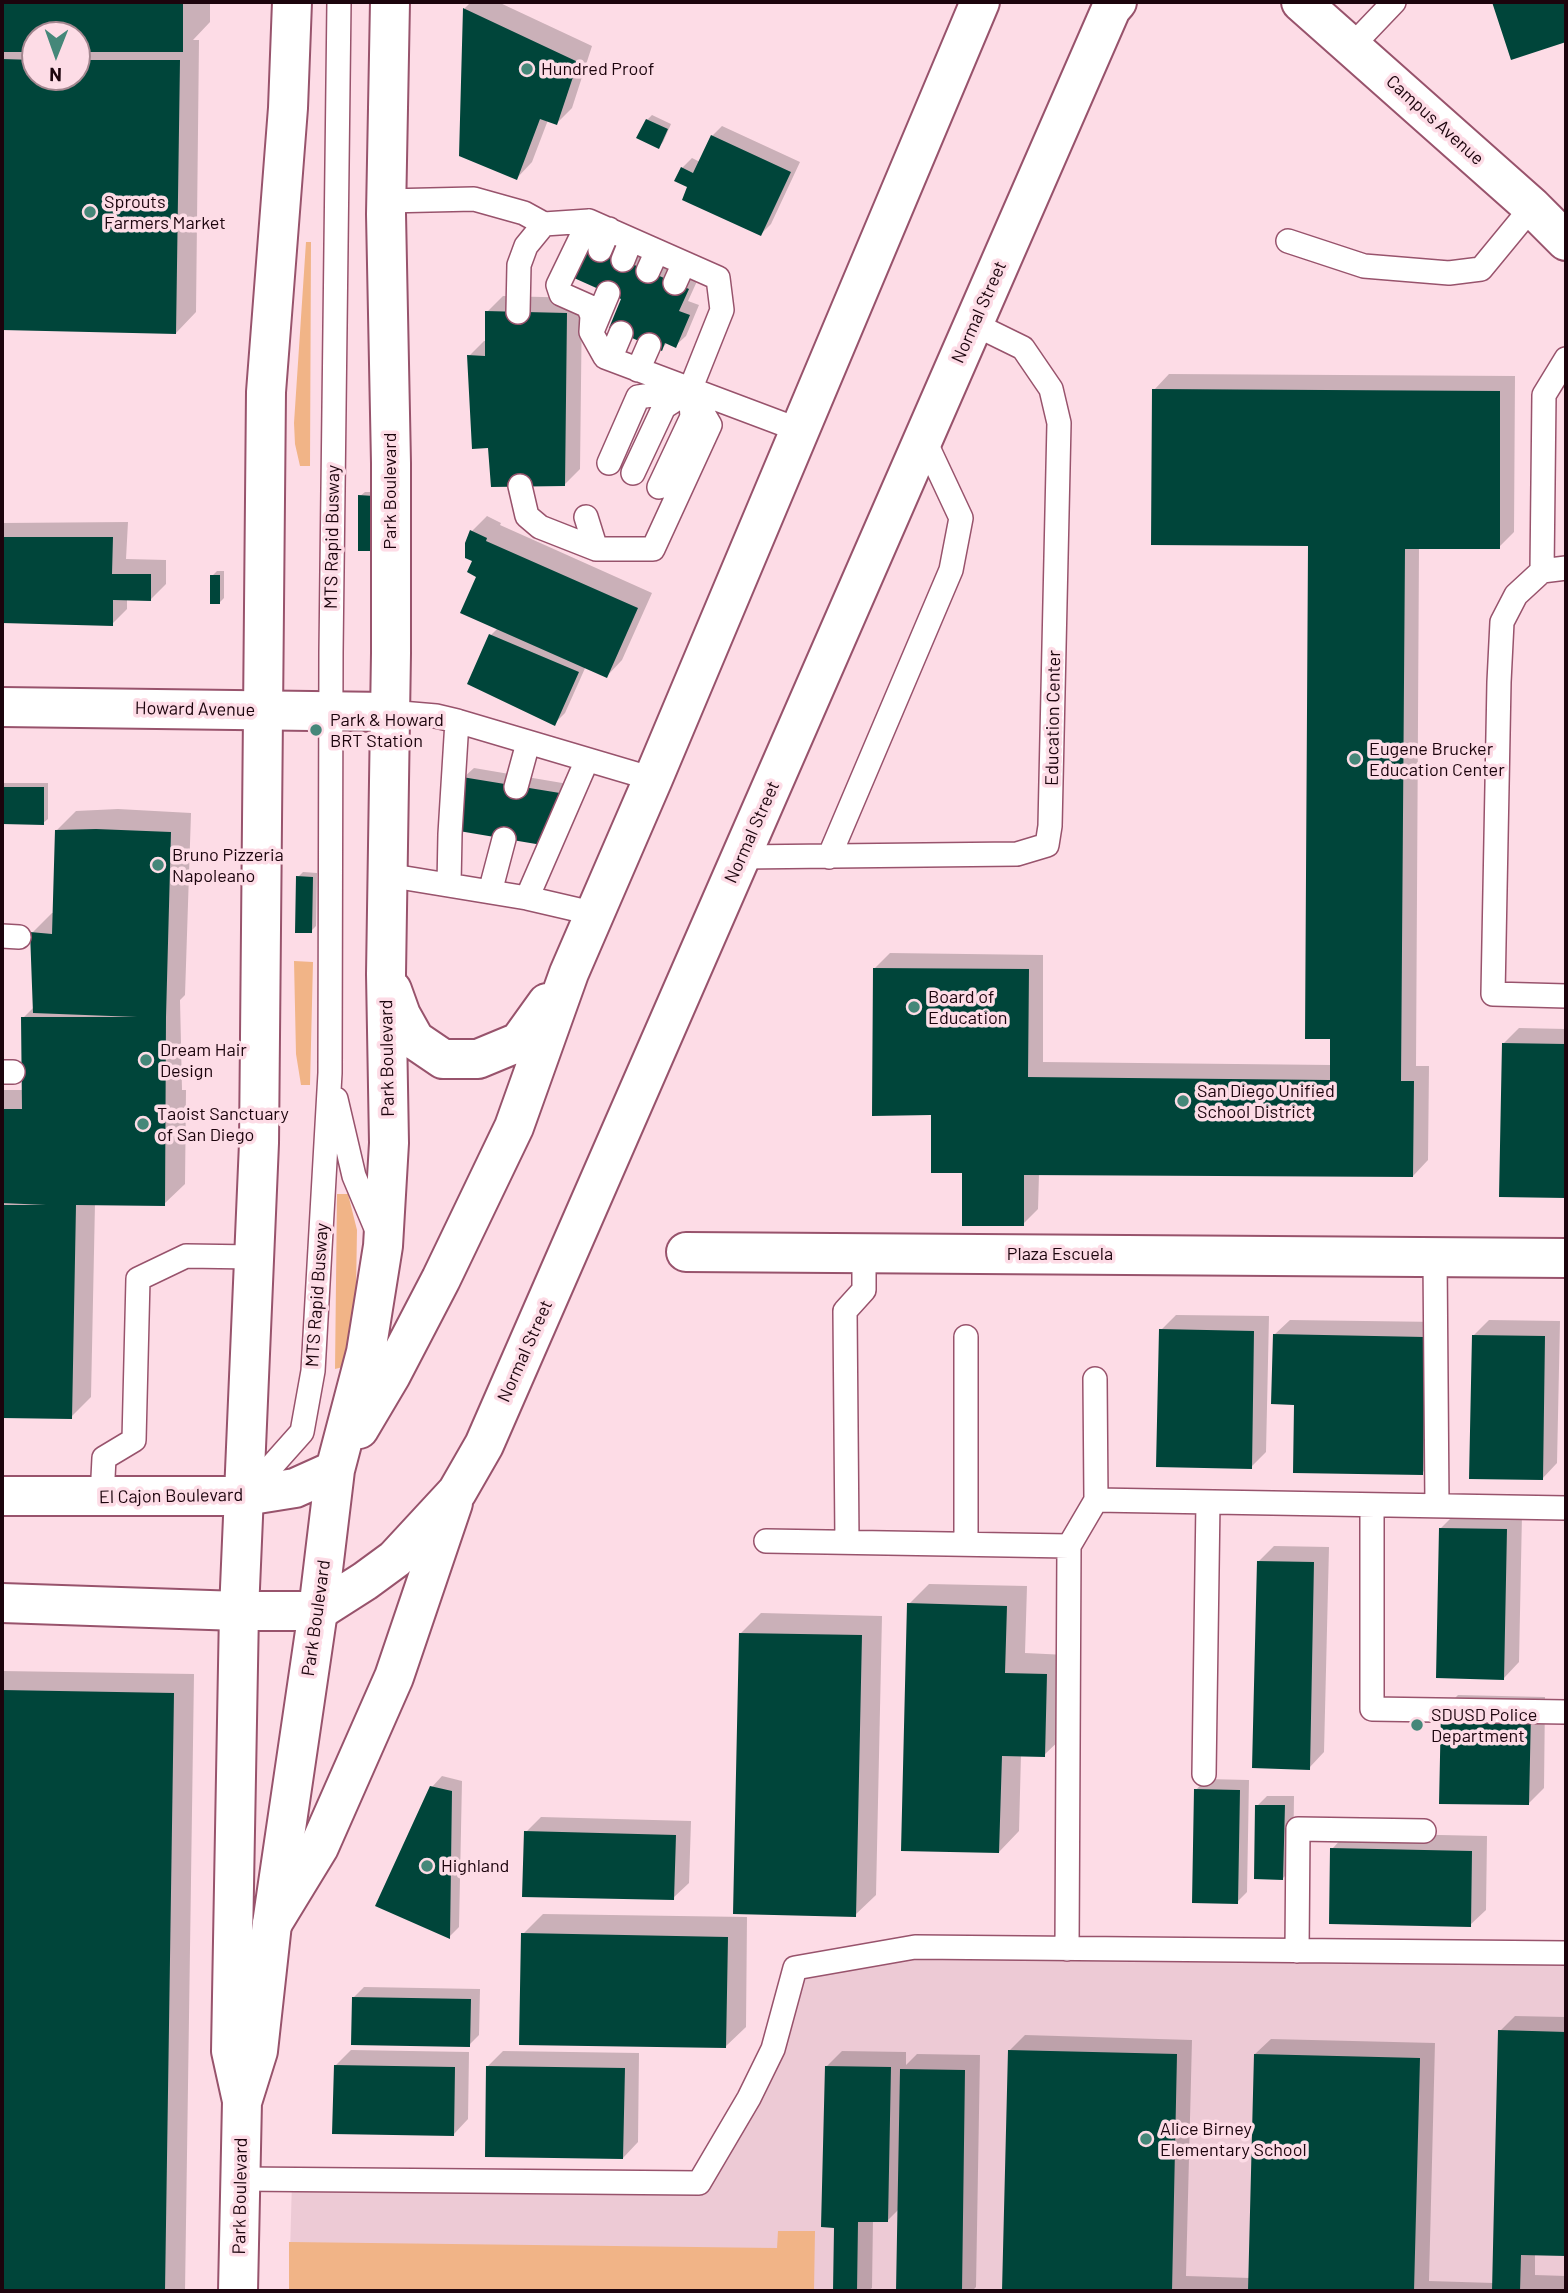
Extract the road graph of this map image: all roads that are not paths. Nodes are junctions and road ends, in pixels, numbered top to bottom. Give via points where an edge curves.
1 (292, 2) edge
2 (339, 2) edge
3 (390, 2) edge
4 (980, 2) edge
5 (1117, 2) edge
6 (1301, 2) edge
7 (1394, 2) edge
8 (1351, 47) junction
9 (386, 201) junction
10 (1532, 207) junction
11 (544, 224) junction
12 (599, 233) junction
13 (1287, 241) dead end
14 (1566, 241) edge
15 (608, 293) dead end
16 (518, 312) dead end
17 (974, 324) junction
18 (591, 332) junction
19 (621, 333) dead end
20 (649, 345) dead end
21 (610, 359) junction
22 (1566, 359) edge
23 (638, 370) junction
24 (690, 390) junction
25 (799, 430) junction
26 (924, 439) junction
27 (609, 463) dead end
28 (633, 473) dead end
29 (520, 486) dead end
30 (659, 487) dead end
31 (586, 517) dead end
32 (610, 526) dead end
33 (635, 537) dead end
34 (596, 549) junction
35 (1566, 568) edge
36 (1542, 571) junction
37 (2, 707) edge
38 (264, 710) junction
39 (331, 711) junction
40 (389, 712) junction
41 (457, 721) junction
42 (528, 743) junction
43 (587, 760) junction
44 (653, 779) junction
45 (516, 787) dead end
46 (503, 839) dead end
47 (741, 856) junction
48 (829, 857) junction
49 (387, 875) junction
50 (449, 885) junction
51 (490, 892) junction
52 (527, 898) junction
53 (596, 914) junction
54 (569, 973) junction
55 (386, 974) junction
56 (1566, 996) edge
57 (330, 1073) junction
58 (383, 1246) junction
59 (685, 1252) dead end
60 (864, 1254) junction
61 (1435, 1256) junction
62 (254, 1257) junction
63 (1566, 1258) edge
64 (966, 1337) dead end
65 (1095, 1379) dead end
66 (335, 1470) junction
67 (457, 1492) junction
68 (2, 1496) edge
69 (245, 1496) junction
70 (102, 1497) junction
71 (1096, 1500) junction
72 (1208, 1502) junction
73 (1372, 1505) junction
74 (1437, 1506) junction
75 (1566, 1508) edge
76 (766, 1541) dead end
77 (847, 1542) junction
78 (966, 1544) junction
79 (1069, 1546) junction
80 (2, 1603) edge
81 (239, 1611) junction
82 (318, 1611) junction
83 (1566, 1712) edge
84 (1205, 1774) dead end
85 (1424, 1831) dead end
86 (272, 1924) junction
87 (1067, 1949) junction
88 (1297, 1951) junction
89 (1566, 1953) edge
90 (242, 2101) junction
91 (240, 2179) junction
92 (238, 2291) edge

1 - 38 main road, Park Boulevard via 267,392
2 - 39 lane, MTS Rapid Busway
3 - 9 main road, Park Boulevard
4 - 25 main road
5 - 17 main road, Normal Street
6 - 8 main road, Campus Avenue
7 - 8 lane
8 - 10 main road, Campus Avenue
9 - 11 lane via 474,199 524,213
9 - 40 main road, Park Boulevard
10 - 13 lane via 1481,269 1449,273 1364,267
10 - 14 main road, Campus Avenue
11 - 12 lane
11 - 16 lane via 526,246 519,265
12 - 18 lane via 558,285 561,294 580,292 592,316
12 - 24 lane via 679,273 718,278 722,310
15 - 18 lane
17 - 26 main road, Normal Street
17 - 48 lane, Education Center via 1023,348 1051,389 1059,423 1047,845 1017,854
18 - 21 lane
19 - 21 lane
20 - 23 lane
21 - 23 lane
22 - 36 lane via 1544,395
23 - 24 lane
24 - 25 lane
24 - 27 lane via 638,397
24 - 28 lane via 664,407
24 - 30 lane via 692,417
24 - 34 lane via 710,425 653,549
25 - 44 main road
26 - 47 main road, Normal Street
26 - 48 lane via 961,518 951,570
29 - 34 lane via 527,516 540,527
31 - 34 lane
32 - 34 lane
33 - 34 lane
35 - 36 lane
36 - 56 lane via 1516,595 1502,622 1493,994
37 - 38 main road, Howard Avenue
38 - 39 main road, Howard Avenue
38 - 62 main road, Park Boulevard
39 - 40 main road, Howard Avenue
39 - 57 lane, MTS Rapid Busway
40 - 41 lane
40 - 49 main road, Park Boulevard
41 - 42 lane
41 - 50 lane
42 - 43 lane
42 - 45 lane
43 - 44 lane
43 - 52 lane
44 - 53 main road
46 - 51 lane
47 - 48 lane, Education Center
47 - 67 main road, Normal Street via 484,1445
49 - 50 lane
49 - 55 main road, Park Boulevard
50 - 51 lane
51 - 52 lane
52 - 53 lane
53 - 54 main road
54 - 55 main road via 519,1042 478,1059 443,1059 415,1040
54 - 66 main road via 514,1127 391,1375
55 - 58 main road, Park Boulevard via 388,1143
57 - 58 lane, MTS Rapid Busway via 354,1176
57 - 69 lane, MTS Rapid Busway via 313,1371 302,1432
58 - 66 main road, Park Boulevard via 366,1352
59 - 60 main road, Plaza Escuela
60 - 61 main road, Plaza Escuela
60 - 77 lane via 864,1290 845,1311
61 - 63 main road, Plaza Escuela
61 - 74 lane
62 - 69 main road, Park Boulevard
62 - 70 lane via 186,1256 138,1279 134,1440 104,1458
64 - 78 lane
65 - 71 lane
66 - 69 main road, El Cajon Boulevard via 296,1488
66 - 82 main road, Park Boulevard
67 - 82 main road, Normal Street via 395,1559
67 - 86 main road via 397,1670 319,1847
68 - 70 main road, El Cajon Boulevard
69 - 70 main road, El Cajon Boulevard
69 - 81 main road, Park Boulevard
71 - 72 lane
71 - 79 lane
72 - 73 lane
72 - 84 lane
73 - 74 lane
73 - 83 lane via 1372,1709
74 - 75 lane
76 - 77 lane
77 - 78 lane
78 - 79 lane
79 - 87 lane
80 - 81 main road
81 - 82 main road
81 - 90 main road, Park Boulevard via 231,2051
82 - 86 main road, Park Boulevard
85 - 88 lane via 1297,1829
86 - 90 main road, Park Boulevard via 258,2051
87 - 88 lane
87 - 91 lane via 915,1947 796,1968 773,2049 699,2183
88 - 89 lane
90 - 91 main road, Park Boulevard
91 - 92 main road, Park Boulevard

